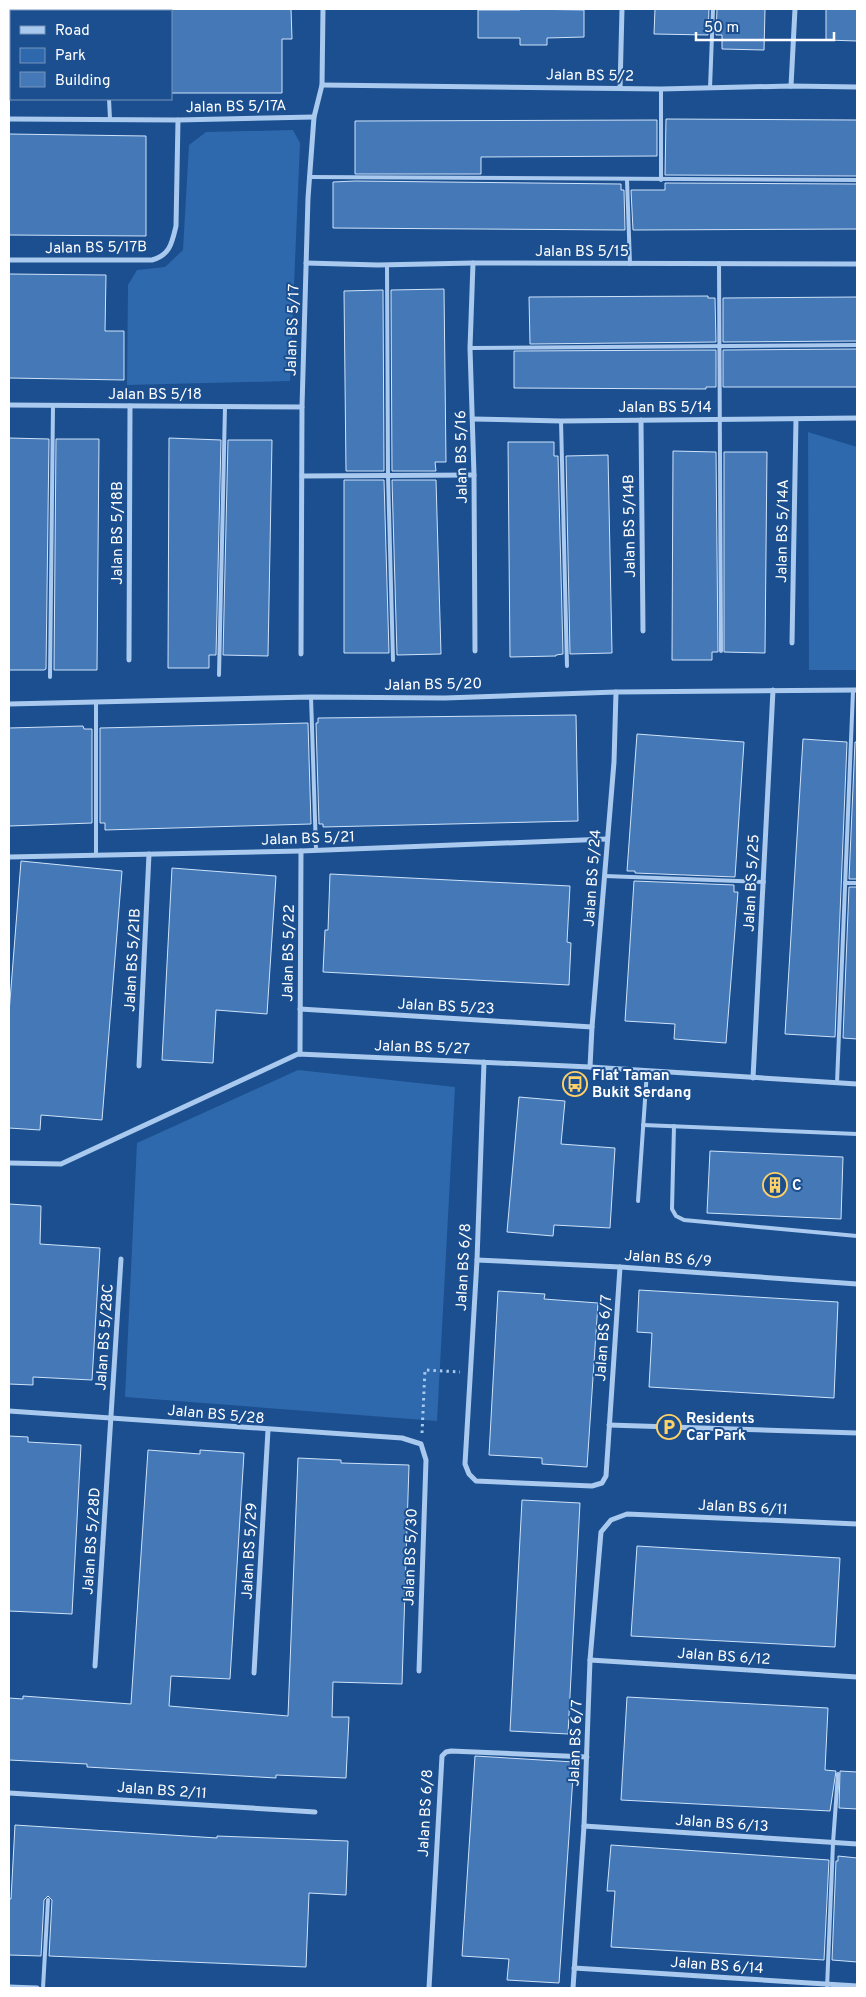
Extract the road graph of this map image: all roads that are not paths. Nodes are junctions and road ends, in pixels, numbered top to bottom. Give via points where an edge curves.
1 (323, 9) edge
2 (622, 9) edge
3 (713, 9) edge
4 (795, 9) edge
5 (322, 85) junction
6 (791, 86) junction
7 (620, 88) junction
8 (710, 88) junction
9 (857, 88) edge
10 (662, 89) junction
11 (110, 100) edge
12 (314, 117) junction
13 (9, 119) edge
14 (110, 119) junction
15 (178, 120) junction
16 (309, 177) junction
17 (628, 180) junction
18 (661, 180) junction
19 (857, 180) edge
20 (9, 260) edge
21 (306, 263) junction
22 (473, 263) junction
23 (719, 263) junction
24 (386, 264) junction
25 (630, 264) junction
26 (857, 264) edge
27 (857, 345) edge
28 (720, 346) junction
29 (470, 348) junction
30 (9, 405) edge
31 (53, 406) junction
32 (130, 406) junction
33 (224, 407) junction
34 (302, 407) junction
35 (857, 418) edge
36 (474, 419) junction
37 (796, 419) junction
38 (641, 420) junction
39 (720, 420) junction
40 (561, 421) junction
41 (388, 475) junction
42 (474, 475) junction
43 (302, 476) junction
44 (643, 631) dead end
45 (792, 643) dead end
46 (475, 651) dead end
47 (722, 651) dead end
48 (301, 654) dead end
49 (129, 660) dead end
50 (393, 660) dead end
51 (566, 666) dead end
52 (219, 675) dead end
53 (50, 677) dead end
54 (773, 690) junction
55 (855, 690) edge
56 (616, 692) junction
57 (311, 697) junction
58 (96, 703) junction
59 (9, 704) edge
60 (607, 840) junction
61 (316, 850) junction
62 (301, 851) junction
63 (96, 854) junction
64 (149, 854) junction
65 (9, 857) edge
66 (605, 876) junction
67 (764, 882) junction
68 (846, 883) junction
69 (857, 883) edge
70 (300, 1009) junction
71 (592, 1027) junction
72 (300, 1054) junction
73 (484, 1062) junction
74 (139, 1066) dead end
75 (590, 1067) junction
76 (647, 1071) junction
77 (753, 1078) junction
78 (838, 1083) junction
79 (857, 1084) edge
80 (643, 1124) junction
81 (674, 1126) junction
82 (857, 1134) edge
83 (9, 1163) edge
84 (638, 1201) dead end
85 (857, 1236) edge
86 (121, 1259) dead end
87 (477, 1260) junction
88 (620, 1267) junction
89 (857, 1284) edge
90 (9, 1411) edge
91 (111, 1418) junction
92 (609, 1424) junction
93 (268, 1430) junction
94 (857, 1432) edge
95 (421, 1444) joint
96 (469, 1474) joint
97 (627, 1514) joint
98 (857, 1524) edge
99 (590, 1660) junction
100 (95, 1666) dead end
101 (419, 1671) dead end
102 (254, 1673) dead end
103 (857, 1676) edge
104 (587, 1757) junction
105 (838, 1774) dead end
106 (9, 1793) edge
107 (314, 1812) dead end
108 (584, 1826) junction
109 (833, 1843) junction
110 (857, 1844) edge
111 (48, 1900) dead end
112 (574, 1968) junction
113 (827, 1986) edge
114 (857, 1986) edge
115 (9, 1987) edge
116 (37, 1988) edge
117 (43, 1988) edge
118 (429, 1988) edge
119 (573, 1988) edge

1 - 5 street, Jalan BS 5/17
2 - 7 street
3 - 8 lane
4 - 6 street
5 - 7 street, Jalan BS 5/2
5 - 12 street, Jalan BS 5/17
6 - 8 street, Jalan BS 5/2
6 - 9 street, Jalan BS 5/2
7 - 10 street, Jalan BS 5/2
8 - 10 street, Jalan BS 5/2
10 - 18 lane
11 - 14 lane
12 - 15 street, Jalan BS 5/17A
12 - 16 street, Jalan BS 5/17
13 - 14 street, Jalan BS 5/17A
14 - 15 street, Jalan BS 5/17A
15 - 20 street, Jalan BS 5/17B via 176,226 166,254 152,260
16 - 17 lane
16 - 21 street, Jalan BS 5/17
17 - 18 lane
17 - 25 lane
18 - 19 lane
21 - 24 street, Jalan BS 5/15
21 - 34 street, Jalan BS 5/17
22 - 24 street, Jalan BS 5/15
22 - 25 street, Jalan BS 5/15
22 - 29 street, Jalan BS 5/16
23 - 25 street, Jalan BS 5/15
23 - 26 street, Jalan BS 5/15
23 - 28 lane
24 - 41 lane
27 - 28 lane
28 - 29 lane
28 - 39 lane
29 - 36 street, Jalan BS 5/16
30 - 31 street, Jalan BS 5/18
31 - 32 street, Jalan BS 5/18
31 - 53 lane
32 - 33 street, Jalan BS 5/18
32 - 49 street, Jalan BS 5/18B
33 - 34 street, Jalan BS 5/18
33 - 52 lane
34 - 43 street, Jalan BS 5/17
35 - 37 street, Jalan BS 5/14
36 - 40 street, Jalan BS 5/14
36 - 42 street, Jalan BS 5/16
37 - 39 street, Jalan BS 5/14
37 - 45 street, Jalan BS 5/14A
38 - 39 street, Jalan BS 5/14
38 - 40 street, Jalan BS 5/14
38 - 44 street, Jalan BS 5/14B
39 - 47 lane
40 - 51 lane
41 - 42 street
41 - 43 street
41 - 50 lane
42 - 46 street, Jalan BS 5/16
43 - 48 street, Jalan BS 5/17
54 - 55 street, Jalan BS 5/20
54 - 56 street, Jalan BS 5/20
54 - 67 street, Jalan BS 5/25
55 - 68 lane
56 - 57 street, Jalan BS 5/20 via 445,698
56 - 60 street, Jalan BS 5/24
57 - 58 street, Jalan BS 5/20
57 - 61 lane
58 - 59 street, Jalan BS 5/20
58 - 63 lane
60 - 61 street, Jalan BS 5/21
60 - 66 street, Jalan BS 5/24
61 - 62 street, Jalan BS 5/21
62 - 64 street, Jalan BS 5/21
62 - 70 street, Jalan BS 5/22
63 - 64 street, Jalan BS 5/21
63 - 65 street, Jalan BS 5/21
64 - 74 street, Jalan BS 5/21B
66 - 67 lane
66 - 71 street, Jalan BS 5/24
67 - 77 street, Jalan BS 5/25
68 - 69 lane
68 - 78 lane
70 - 71 street, Jalan BS 5/23
70 - 72 street, Jalan BS 5/22
71 - 75 street, Jalan BS 5/24
72 - 73 street, Jalan BS 5/27
72 - 83 street, Jalan BS 5/27 via 61,1164
73 - 75 street, Jalan BS 5/27
73 - 87 street, Jalan BS 6/8
75 - 76 street, Jalan BS 5/27
76 - 77 street, Jalan BS 5/27
76 - 80 lane
77 - 78 street, Jalan BS 5/27
78 - 79 street, Jalan BS 5/27
80 - 81 lane
80 - 84 lane
81 - 82 lane
81 - 85 lane via 672,1209 676,1216 684,1220
86 - 91 street, Jalan BS 5/28C
87 - 88 street, Jalan BS 6/9
87 - 96 street, Jalan BS 6/8 via 466,1464
88 - 89 street, Jalan BS 6/9
88 - 92 street, Jalan BS 6/7
90 - 91 street, Jalan BS 5/28
91 - 93 street, Jalan BS 5/28
91 - 100 street, Jalan BS 5/28D
92 - 94 street
92 - 96 street, Jalan BS 6/7 via 606,1476 602,1483 592,1486 476,1481
93 - 95 street, Jalan BS 5/28 via 402,1438
93 - 102 street, Jalan BS 5/29
95 - 101 street, Jalan BS 5/30 via 426,1460
97 - 98 street, Jalan BS 6/11
97 - 99 street, Jalan BS 6/7 via 611,1520 601,1532
99 - 103 street, Jalan BS 6/12
99 - 104 street, Jalan BS 6/7
104 - 108 street, Jalan BS 6/7
104 - 118 street, Jalan BS 6/8 via 484,1751 451,1751 442,1756
105 - 109 lane
106 - 107 street, Jalan BS 2/11
108 - 109 street, Jalan BS 6/13
108 - 112 street, Jalan BS 6/7
109 - 110 street, Jalan BS 6/13
109 - 113 lane
111 - 117 lane
112 - 113 street, Jalan BS 6/14
112 - 119 street, Jalan BS 6/7
113 - 114 street, Jalan BS 6/14
115 - 116 street

